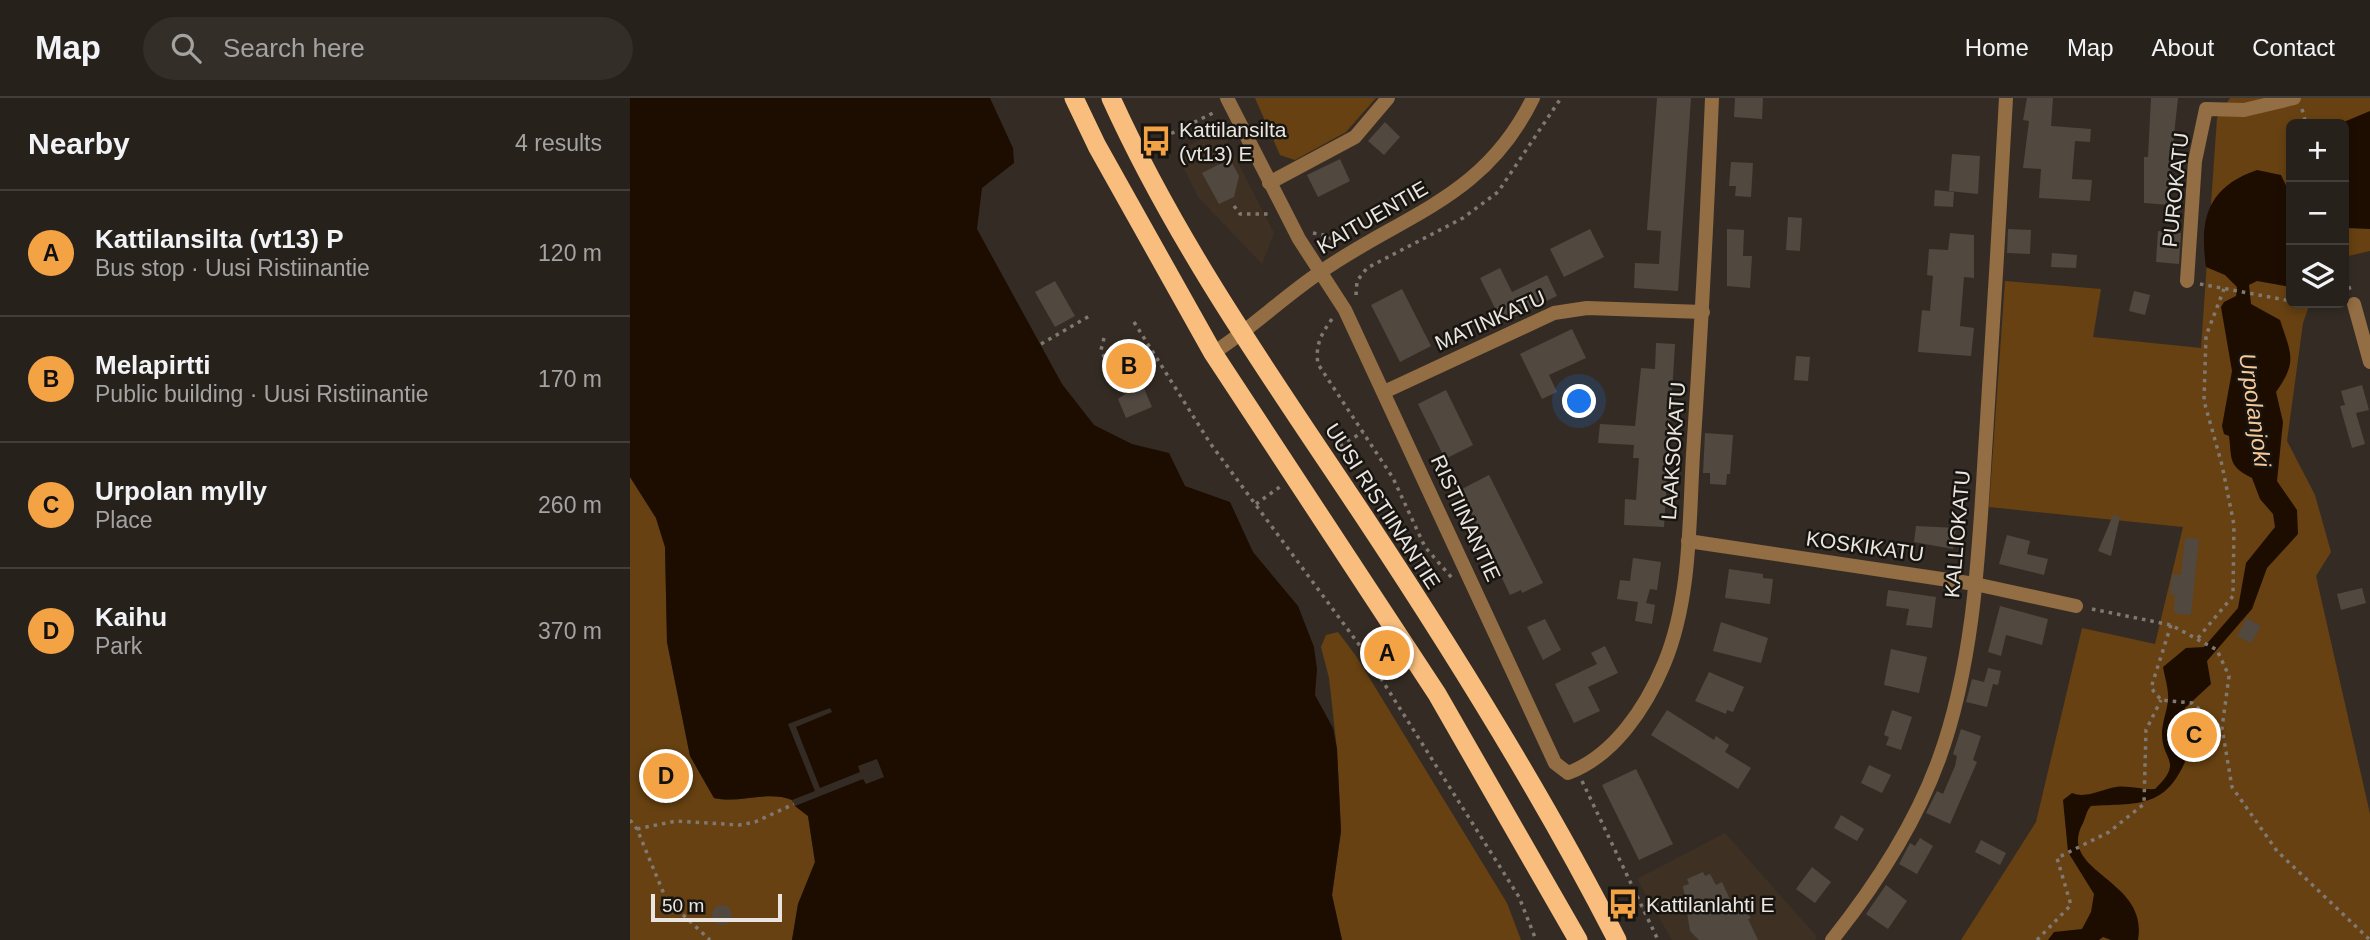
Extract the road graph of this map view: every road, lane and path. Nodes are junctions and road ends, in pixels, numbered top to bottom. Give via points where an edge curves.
1 (1074, 98) edge
2 (1111, 98) edge
3 (1227, 98) edge
4 (1388, 98) edge
5 (1533, 98) edge
6 (1712, 98) edge
7 (2006, 98) edge
8 (2294, 98) edge
9 (1217, 111) dead end
10 (1156, 141) dead end
11 (1269, 183) junction
12 (1234, 206) dead end
13 (1270, 214) dead end
14 (1312, 231) dead end
15 (1343, 258) junction
16 (1320, 272) junction
17 (1357, 281) dead end
18 (2187, 281) joint
19 (2349, 287) edge
20 (2224, 289) junction
21 (2286, 300) edge
22 (2349, 304) edge
23 (2354, 304) junction
24 (1345, 310) junction
25 (1703, 312) junction
26 (1091, 315) dead end
27 (1134, 322) dead end
28 (1243, 334) junction
29 (1104, 338) dead end
30 (1041, 344) dead end
31 (1213, 353) junction
32 (2370, 362) edge
33 (1120, 390) dead end
34 (1384, 392) junction
35 (1363, 432) junction
36 (1340, 446) dead end
37 (1283, 485) dead end
38 (1256, 505) junction
39 (1688, 541) junction
40 (1467, 572) junction
41 (1975, 584) junction
42 (2076, 606) joint
43 (2171, 625) junction
44 (2198, 638) junction
45 (1382, 647) dead end
46 (1363, 650) junction
47 (2161, 699) junction
48 (2222, 728) junction
49 (1577, 770) joint
50 (794, 804) dead end
51 (630, 820) edge
52 (637, 829) junction
53 (1623, 904) dead end
54 (1642, 906) dead end
55 (710, 940) edge
56 (1536, 940) edge
57 (1578, 940) edge
58 (1616, 940) edge
59 (1832, 940) edge
60 (2037, 940) edge
61 (2370, 940) edge

1 - 31 highway
2 - 28 highway, UUSI RISTIINANTIE via 1178,231
3 - 11 street, RISTIINANTIE
4 - 11 street via 1355,137
5 - 15 street, KAITUENTIE via 1494,159 1473,179
6 - 25 street, LAAKSOKATU
7 - 41 street, KALLIOKATU
8 - 18 street, PUROKATU via 2244,110 2206,109 2195,161
9 - 10 path
11 - 16 street, RISTIINANTIE
12 - 13 path via 1240,214
14 - 15 path via 1329,236
15 - 16 street, KAITUENTIE
15 - 17 path
16 - 24 street, RISTIINANTIE
16 - 28 street, KAITUENTIE
18 - 20 path
19 - 23 path
20 - 21 path
20 - 44 path via 2206,336 2204,401 2234,525 2232,596
22 - 23 path
23 - 32 street
24 - 34 street, RISTIINANTIE
24 - 35 path via 1334,316 1316,352 1326,381
25 - 34 street, MATINKATU via 1587,308 1554,313
25 - 39 street, LAAKSOKATU
26 - 30 path
27 - 38 path via 1210,443
28 - 31 street, KAITUENTIE
28 - 58 highway, UUSI RISTIINANTIE via 1431,621
29 - 33 path via 1101,350
31 - 57 highway via 1437,694
34 - 40 street, RISTIINANTIE
35 - 36 path
35 - 40 path via 1393,478 1425,547 1448,578
37 - 38 path
38 - 46 path
39 - 41 street, KOSKIKATU
39 - 49 street, LAAKSOKATU via 1682,601 1664,664 1624,732
40 - 49 street, RISTIINANTIE via 1555,763 1568,773
41 - 42 street, KOSKIKATU
41 - 59 street, KALLIOKATU via 1958,693 1939,759 1910,824 1863,901
42 - 43 path
43 - 44 path
43 - 47 path via 2151,688
44 - 48 path via 2217,650 2229,676
45 - 46 path via 1378,640
46 - 56 path via 1520,897
47 - 48 path via 2192,703
47 - 60 path via 2146,730 2144,804 2109,832 2057,858 2071,905
48 - 61 path via 2232,787 2277,850
50 - 52 path via 755,822 676,821
51 - 52 path
52 - 55 path via 666,899
53 - 54 path via 1628,913

